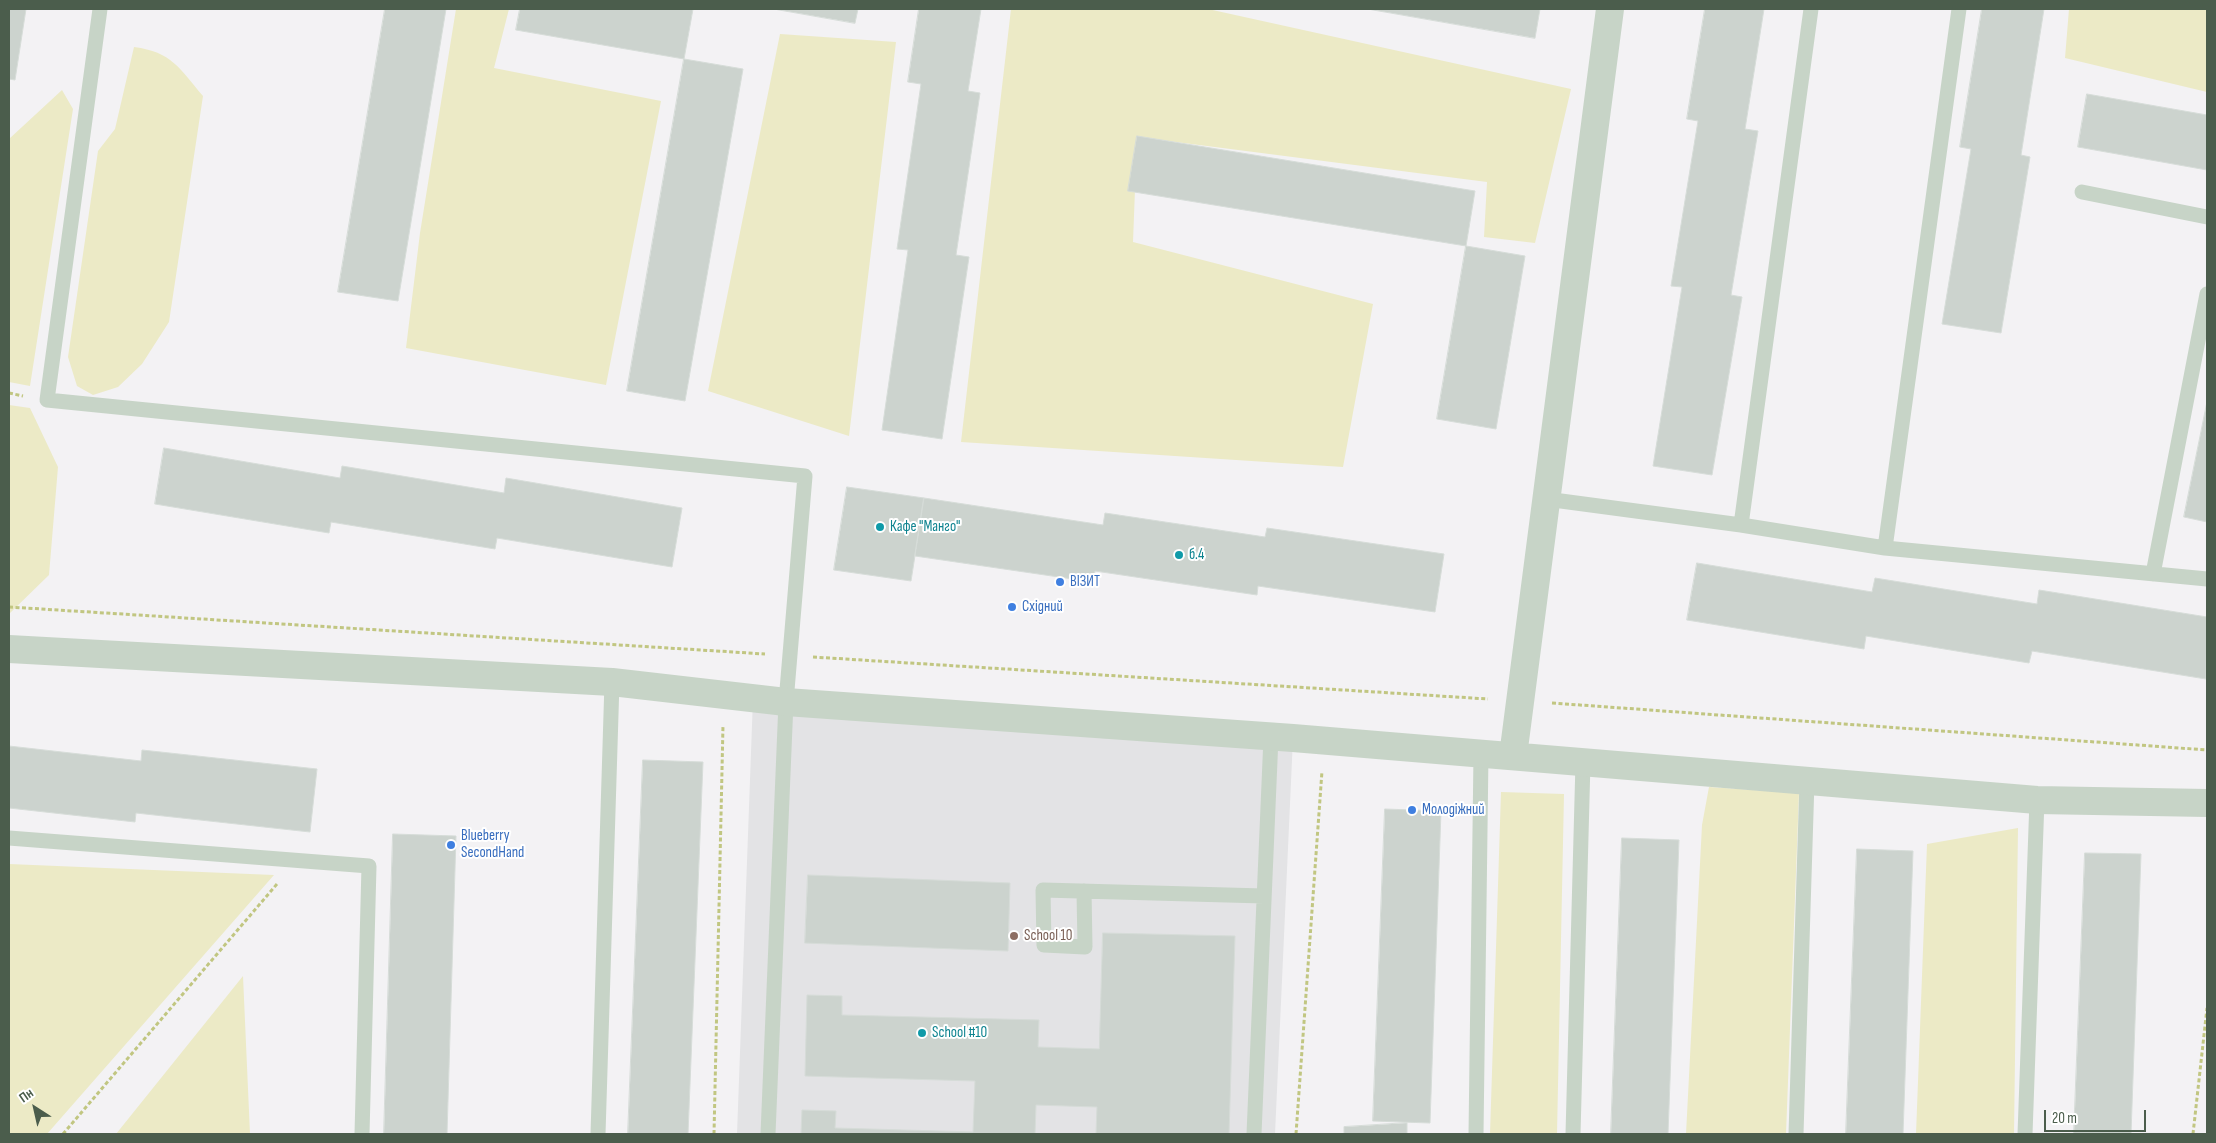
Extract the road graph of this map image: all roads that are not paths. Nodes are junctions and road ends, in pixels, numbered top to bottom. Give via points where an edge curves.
1 (100, 9) edge
2 (1610, 9) edge
3 (1811, 9) edge
4 (1959, 9) edge
5 (2082, 192) dead end
6 (2207, 217) edge
7 (2207, 294) edge
8 (1546, 499) junction
9 (1741, 525) junction
10 (1885, 548) junction
11 (2153, 574) junction
12 (2207, 579) edge
13 (9, 649) edge
14 (612, 682) junction
15 (786, 702) junction
16 (1271, 737) junction
17 (1481, 754) junction
18 (1513, 756) junction
19 (1582, 762) junction
20 (1807, 781) junction
21 (2037, 800) junction
22 (2207, 803) edge
23 (9, 838) edge
24 (1084, 891) junction
25 (1264, 896) junction
26 (362, 1134) edge
27 (598, 1134) edge
28 (768, 1134) edge
29 (1254, 1134) edge
30 (1476, 1134) edge
31 (1573, 1134) edge
32 (1796, 1134) edge
33 (2025, 1134) edge

1 - 15 lane via 47,400 805,476
2 - 8 street
3 - 9 lane
4 - 10 lane
5 - 6 lane
7 - 11 lane
8 - 9 lane
8 - 18 street
9 - 10 lane
10 - 11 lane
11 - 12 lane
13 - 14 street
14 - 15 street
14 - 27 lane
15 - 16 street
15 - 28 lane
16 - 17 street
16 - 25 lane
17 - 18 street
17 - 30 lane
18 - 19 street
19 - 20 street
19 - 31 lane
20 - 21 street
20 - 32 lane
21 - 22 street
21 - 33 lane
23 - 26 lane via 369,866
24 - 24 lane via 1042,890 1044,945 1085,947
24 - 25 lane
25 - 29 lane

